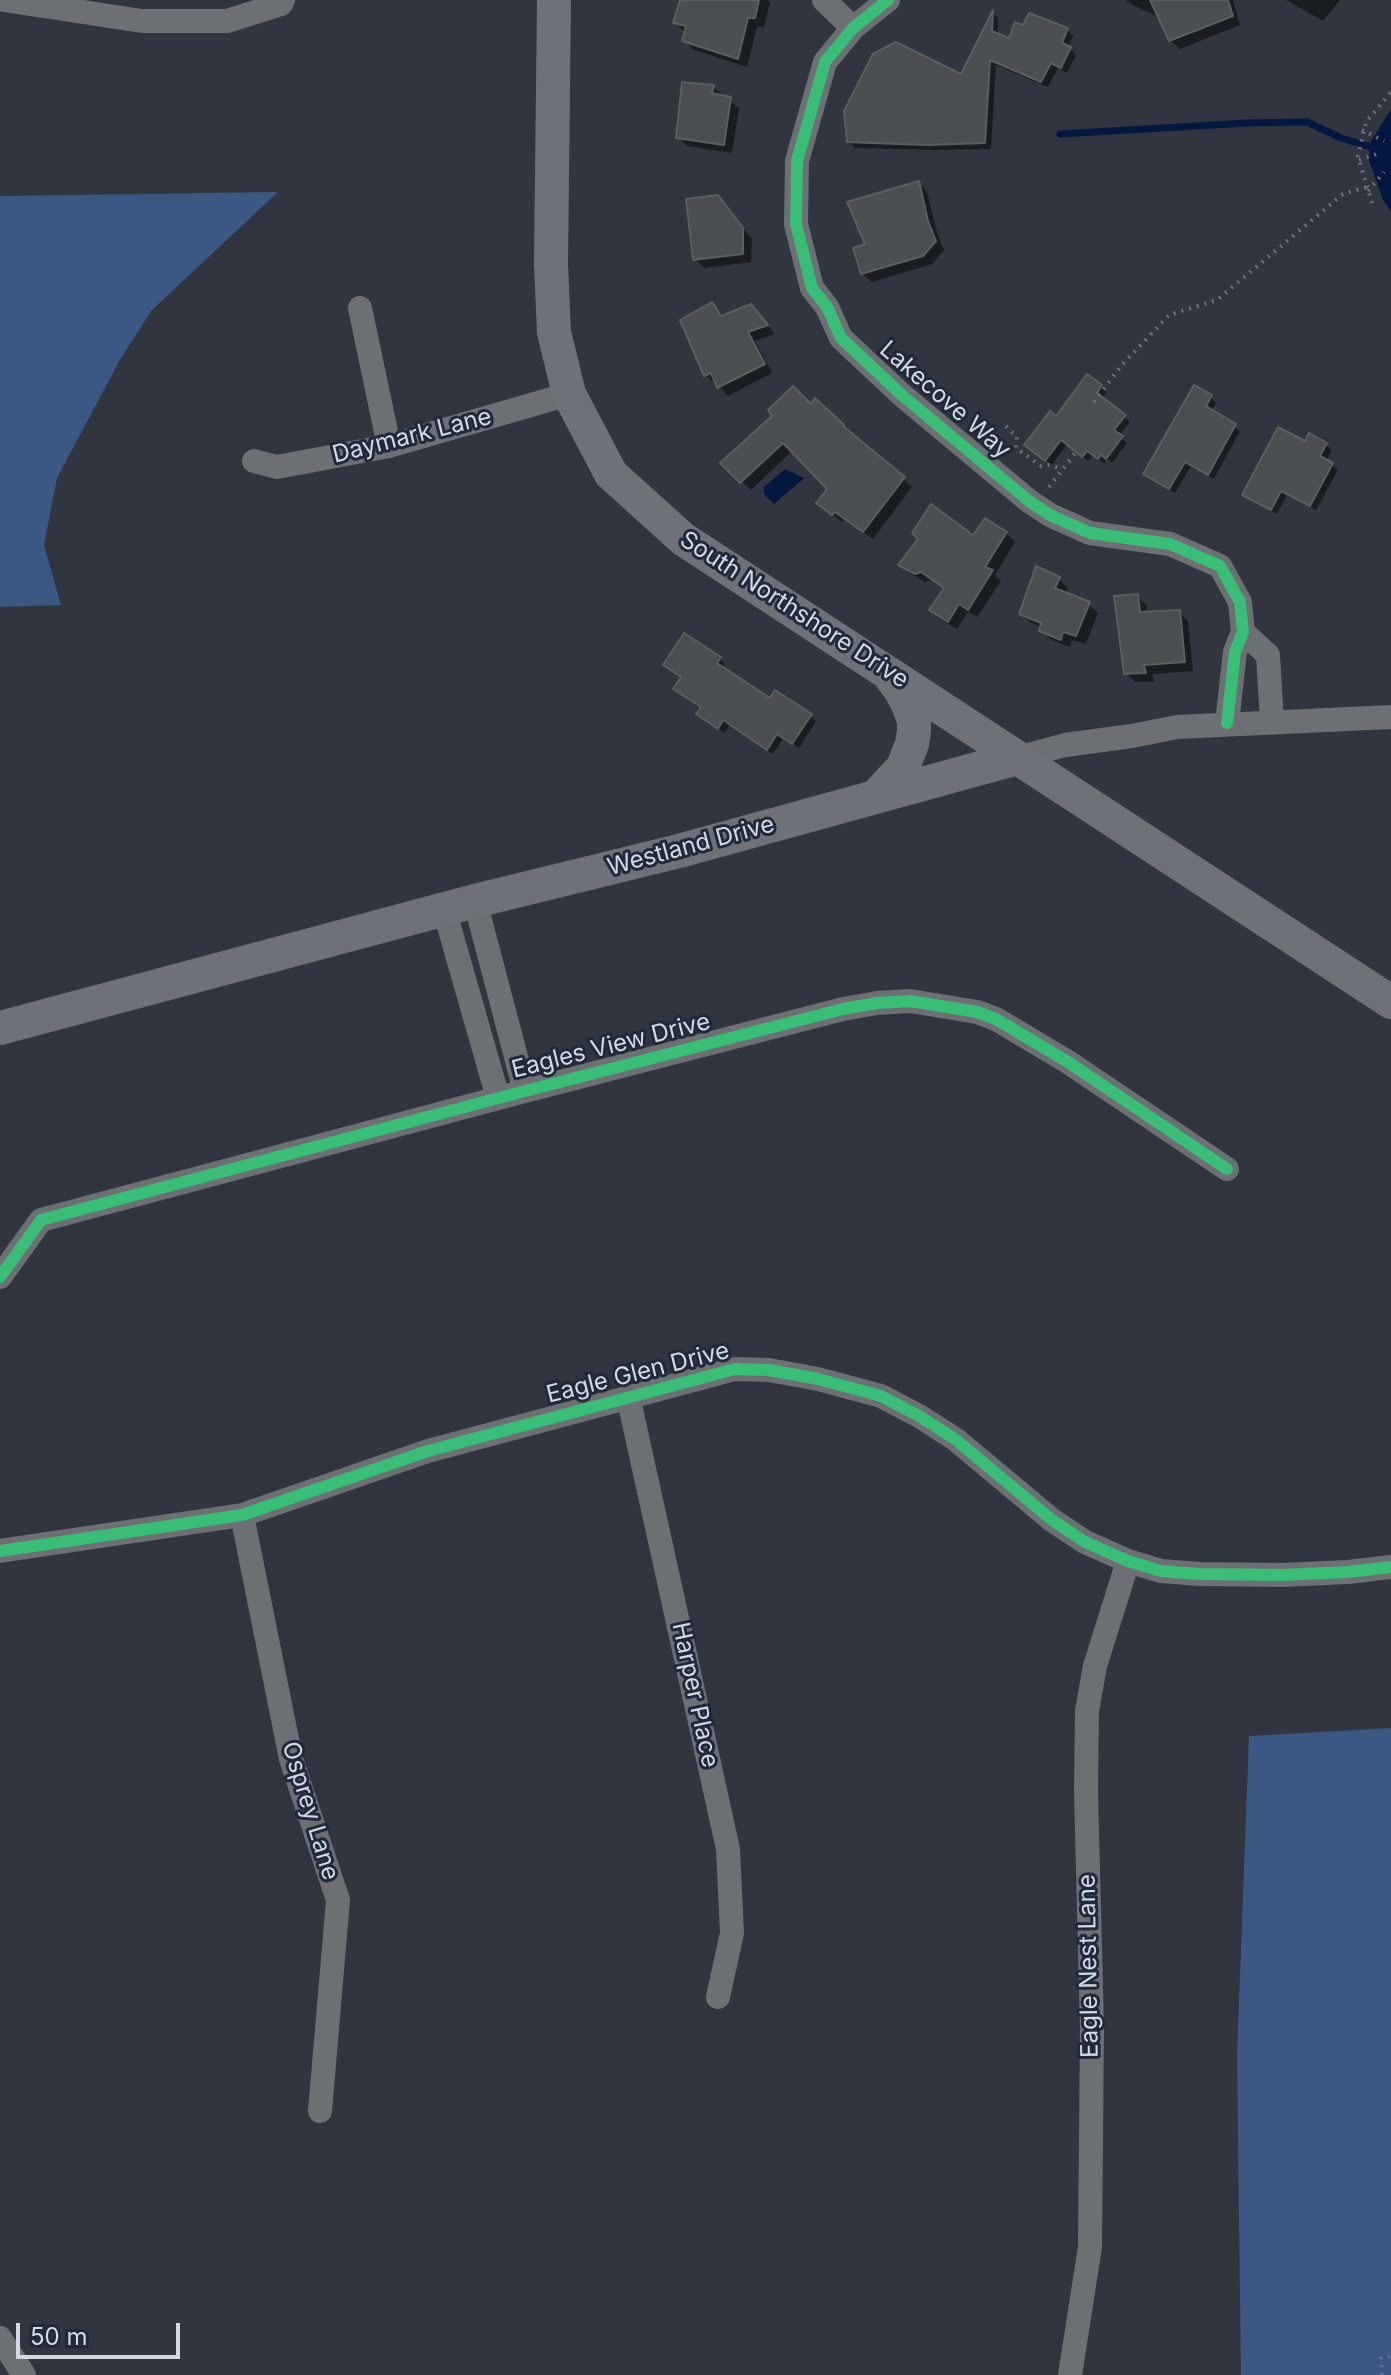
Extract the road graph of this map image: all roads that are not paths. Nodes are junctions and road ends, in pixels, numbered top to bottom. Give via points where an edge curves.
1 (4, 0) edge
2 (283, 0) edge
3 (554, 0) edge
4 (824, 0) edge
5 (888, 0) edge
6 (853, 28) junction
7 (360, 308) dead end
8 (569, 394) junction
9 (389, 446) junction
10 (254, 461) dead end
11 (1243, 632) junction
12 (885, 670) junction
13 (1272, 721) junction
14 (1390, 721) edge
15 (1227, 723) junction
16 (1017, 758) junction
17 (875, 797) junction
18 (460, 905) junction
19 (1391, 1002) edge
20 (0, 1028) edge
21 (525, 1091) junction
22 (498, 1098) junction
23 (1227, 1169) dead end
24 (0, 1277) edge
25 (628, 1396) junction
26 (242, 1515) junction
27 (0, 1551) edge
28 (1128, 1561) junction
29 (1391, 1567) edge
30 (718, 1997) dead end
31 (320, 2111) dead end
32 (0, 2338) edge
33 (24, 2375) edge
34 (1070, 2375) edge

1 - 2 street via 142,21 227,21
3 - 8 main road, South Northshore Drive via 551,264 554,332
4 - 6 street
5 - 6 street, Lakecove Way
6 - 11 street, Lakecove Way via 825,62 797,161 796,224 812,288 841,338 903,396 1050,515 1090,533 1170,544 1220,566 1240,602
7 - 9 street
8 - 9 street, Daymark Lane
8 - 12 main road, South Northshore Drive via 611,474 683,539
9 - 10 street, Daymark Lane via 277,467
11 - 13 street, Lakecove Way via 1268,655
11 - 15 street, Lakecove Way via 1235,652
12 - 16 main road, South Northshore Drive
12 - 17 main road via 909,707 914,731 903,767
13 - 14 street, Westland Drive
13 - 15 street, Westland Drive
15 - 16 street, Westland Drive via 1065,745
16 - 17 main road, Westland Drive
16 - 19 main road, South Northshore Drive
17 - 18 main road, Westland Drive
18 - 20 main road, Westland Drive
18 - 21 street
18 - 22 street
21 - 22 street, Eagles View Drive
21 - 23 street, Eagles View Drive via 843,1009 910,1001 977,1012 1014,1028
22 - 24 street, Eagles View Drive via 41,1220
25 - 26 street, Eagle Glen Drive via 428,1451
25 - 28 street, Eagle Glen Drive via 735,1369 818,1379 881,1396 955,1439 1085,1542
25 - 30 street, Harper Place via 728,1849 732,1933
26 - 27 street, Eagle Glen Drive
26 - 31 street, Osprey Lane via 291,1759 338,1900
28 - 29 street, Eagle Glen Drive via 1199,1574 1282,1575
28 - 34 street, Eagle Nest Lane via 1095,1666 1087,1711 1090,2247
32 - 33 street

